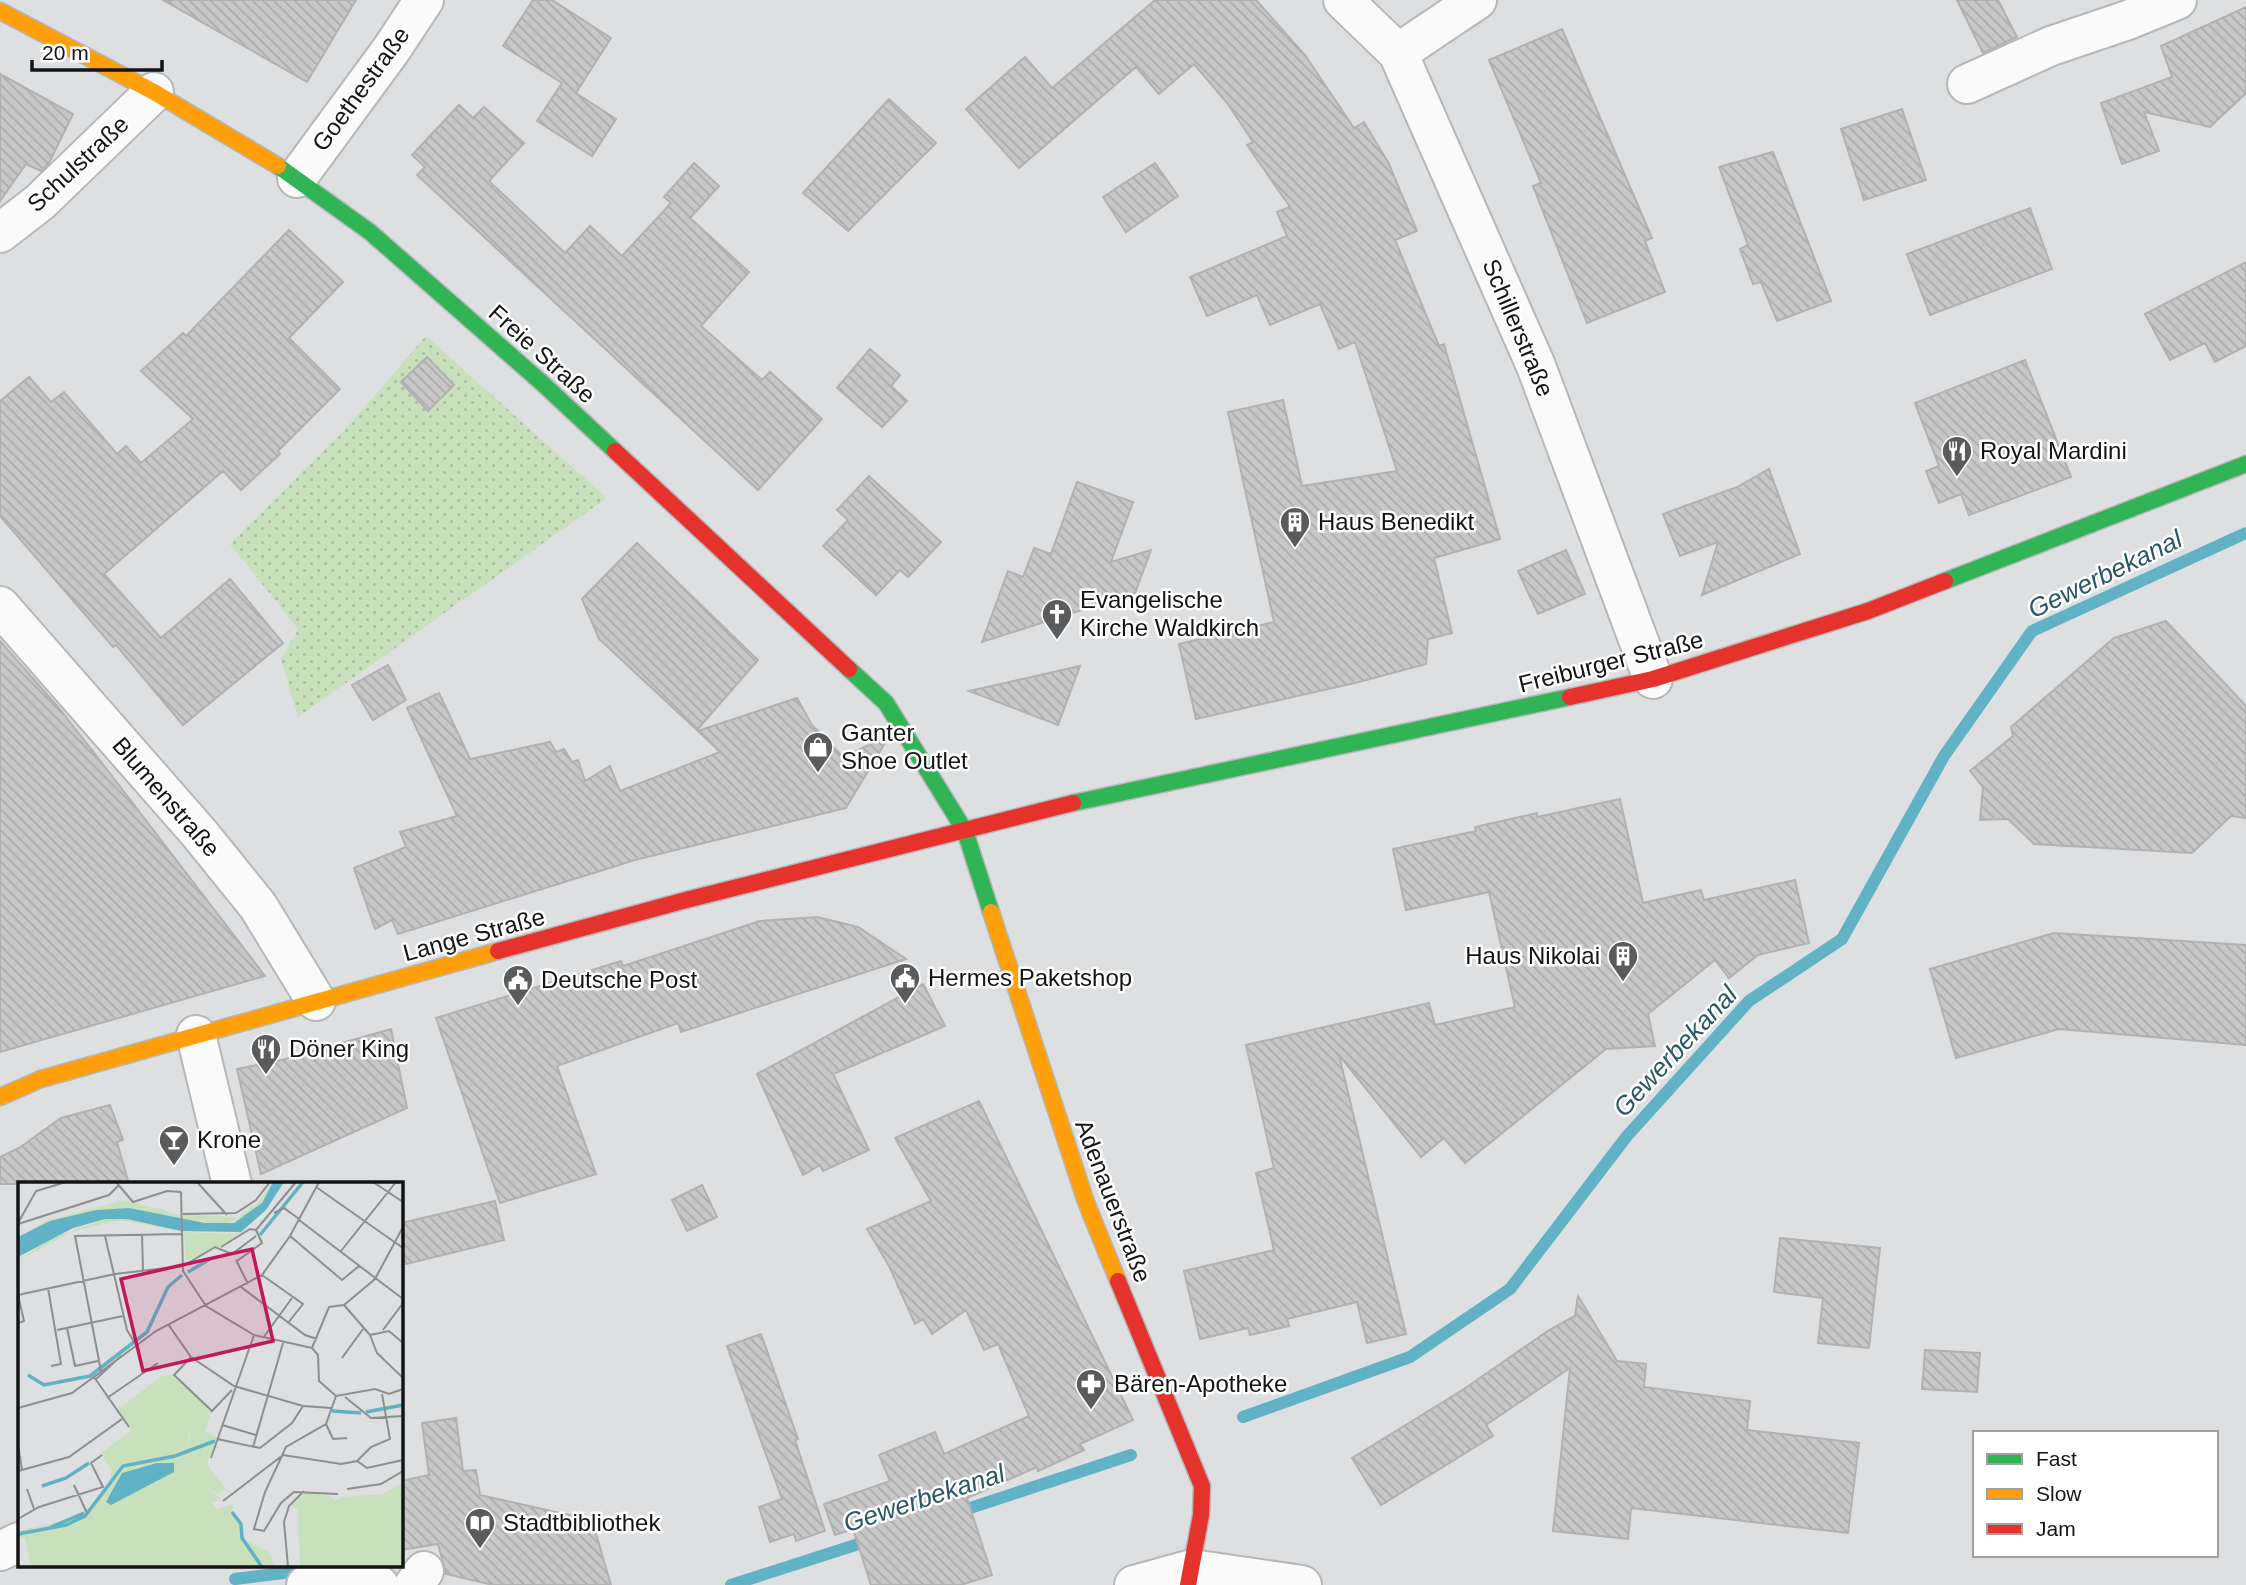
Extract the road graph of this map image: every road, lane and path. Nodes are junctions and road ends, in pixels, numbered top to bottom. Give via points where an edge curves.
1 (424, 0) edge
2 (1343, 0) edge
3 (1477, 0) edge
4 (2177, 0) edge
5 (0, 11) edge
6 (1398, 52) junction
7 (1967, 84) dead end
8 (154, 92) junction
9 (297, 178) junction
10 (0, 233) edge
11 (2246, 464) edge
12 (0, 606) edge
13 (1653, 679) junction
14 (965, 831) junction
15 (316, 1001) junction
16 (196, 1035) junction
17 (0, 1097) edge
18 (232, 1182) edge
19 (18, 1542) edge
20 (0, 1551) edge
21 (356, 1575) edge
22 (1190, 1577) edge
23 (306, 1585) edge
24 (1134, 1585) edge
25 (1302, 1585) edge

1 - 9 street, Goethestraße
2 - 6 street, Schillerstraße
3 - 6 street
4 - 7 street
5 - 8 street, Freie Straße
6 - 13 street, Schillerstraße via 1535,366
8 - 9 street, Freie Straße
8 - 10 street, Schulstraße via 40,202
9 - 14 street, Freie Straße via 370,232 542,383 886,703
11 - 13 street, Freiburger Straße via 1868,611
12 - 15 street, Blumenstraße via 258,906
13 - 14 street, Freiburger Straße via 1070,804
14 - 15 street, Lange Straße via 686,900
14 - 22 street, Adenauerstraße via 1086,1202 1202,1486
15 - 16 street, Lange Straße
16 - 17 street, Lange Straße via 41,1079
16 - 18 street
19 - 20 street
21 - 23 street
22 - 24 street
22 - 25 street

